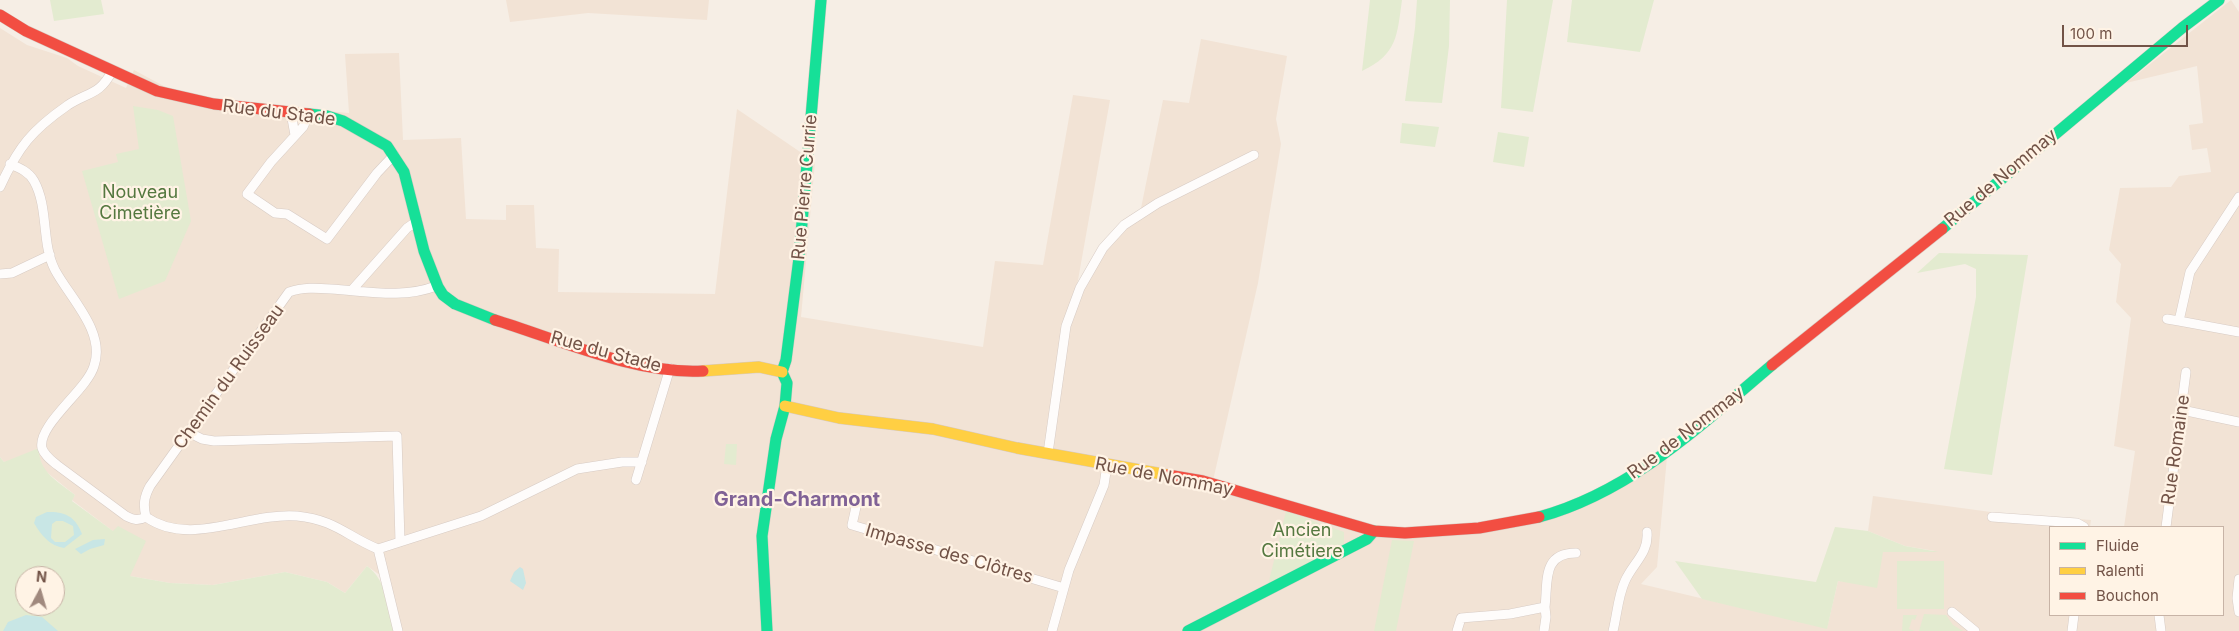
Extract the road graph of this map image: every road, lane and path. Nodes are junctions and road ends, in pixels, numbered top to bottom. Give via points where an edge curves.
1 (821, 0) edge
2 (2218, 0) edge
3 (0, 15) edge
4 (112, 71) junction
5 (291, 113) junction
6 (309, 114) junction
7 (295, 135) junction
8 (394, 155) junction
9 (1254, 155) dead end
10 (10, 164) junction
11 (0, 187) edge
12 (2239, 198) edge
13 (417, 221) junction
14 (50, 255) junction
15 (0, 274) edge
16 (436, 286) junction
17 (352, 290) junction
18 (2167, 318) dead end
19 (2179, 320) junction
20 (2239, 332) edge
21 (670, 368) junction
22 (782, 372) junction
23 (2186, 372) dead end
24 (785, 406) junction
25 (2182, 410) junction
26 (2239, 422) edge
27 (190, 432) junction
28 (1048, 453) junction
29 (642, 462) junction
30 (1107, 465) junction
31 (636, 480) dead end
32 (856, 507) dead end
33 (1992, 516) dead end
34 (146, 517) junction
35 (2082, 526) edge
36 (2166, 526) edge
37 (1374, 531) junction
38 (1647, 532) dead end
39 (400, 542) junction
40 (378, 549) junction
41 (1576, 553) dead end
42 (2239, 579) edge
43 (1064, 588) junction
44 (1545, 607) junction
45 (1952, 612) dead end
46 (2239, 612) edge
47 (2074, 616) edge
48 (2159, 616) edge
49 (398, 631) edge
50 (768, 631) edge
51 (1052, 631) edge
52 (1188, 631) edge
53 (1457, 631) edge
54 (1544, 631) edge
55 (1613, 631) edge
56 (1975, 631) edge
57 (2072, 631) edge
58 (2161, 631) edge

1 - 22 street, Rue Pierre Currie via 799,258
2 - 37 street, Rue de Nommay via 1703,424 1661,458 1623,482 1568,508 1519,522 1435,532
3 - 4 street, Rue du Stade via 26,31
4 - 5 street, Rue du Stade via 157,91 192,101
4 - 10 street via 99,90 70,104 30,135
5 - 6 street, Rue du Stade
5 - 7 street
6 - 7 street
6 - 8 street, Rue du Stade via 341,119 386,145
7 - 8 street via 247,194 275,213 287,214 327,239
8 - 13 street, Rue du Stade via 404,172
9 - 28 street via 1158,203 1124,225 1103,248 1080,288 1066,326
10 - 11 street
10 - 14 street via 26,171 38,190
12 - 19 street via 2190,272
13 - 16 street, Rue du Stade
13 - 17 street
14 - 15 street via 12,273
14 - 34 street via 54,269 91,327 96,355 95,366 86,382 49,426 43,436 42,447 57,465 126,516 133,520
16 - 17 street, Chemin du Ruisseau via 400,294
16 - 21 street, Rue du Stade via 447,298 478,314 585,349
17 - 27 street, Chemin du Ruisseau via 298,289 289,292
18 - 19 street
19 - 20 street
21 - 22 street, Rue du Stade via 696,371 754,367
21 - 29 street
22 - 24 street via 787,383
23 - 25 street, Rue Romaine
24 - 28 street, Rue de Nommay via 839,418 933,429
24 - 50 street via 776,439 763,520
25 - 26 street
25 - 36 street, Rue Romaine
27 - 34 street, Chemin du Ruisseau via 147,492
27 - 39 street via 214,441 397,436
28 - 30 street, Rue de Nommay
29 - 31 street
29 - 39 street via 577,469 481,516
30 - 37 street, Rue de Nommay via 1203,481
30 - 43 street via 1104,485
32 - 43 street, Impasse des Clôtres via 852,525
33 - 35 street
34 - 40 street via 169,529 185,530 257,518 303,517 334,525
37 - 52 street via 1367,538
38 - 55 street via 1646,550 1625,581
39 - 40 street
40 - 49 street
41 - 44 street via 1562,553 1550,565
42 - 46 street
43 - 51 street
44 - 53 street via 1461,618
44 - 54 street
45 - 56 street
47 - 57 street
48 - 58 street

